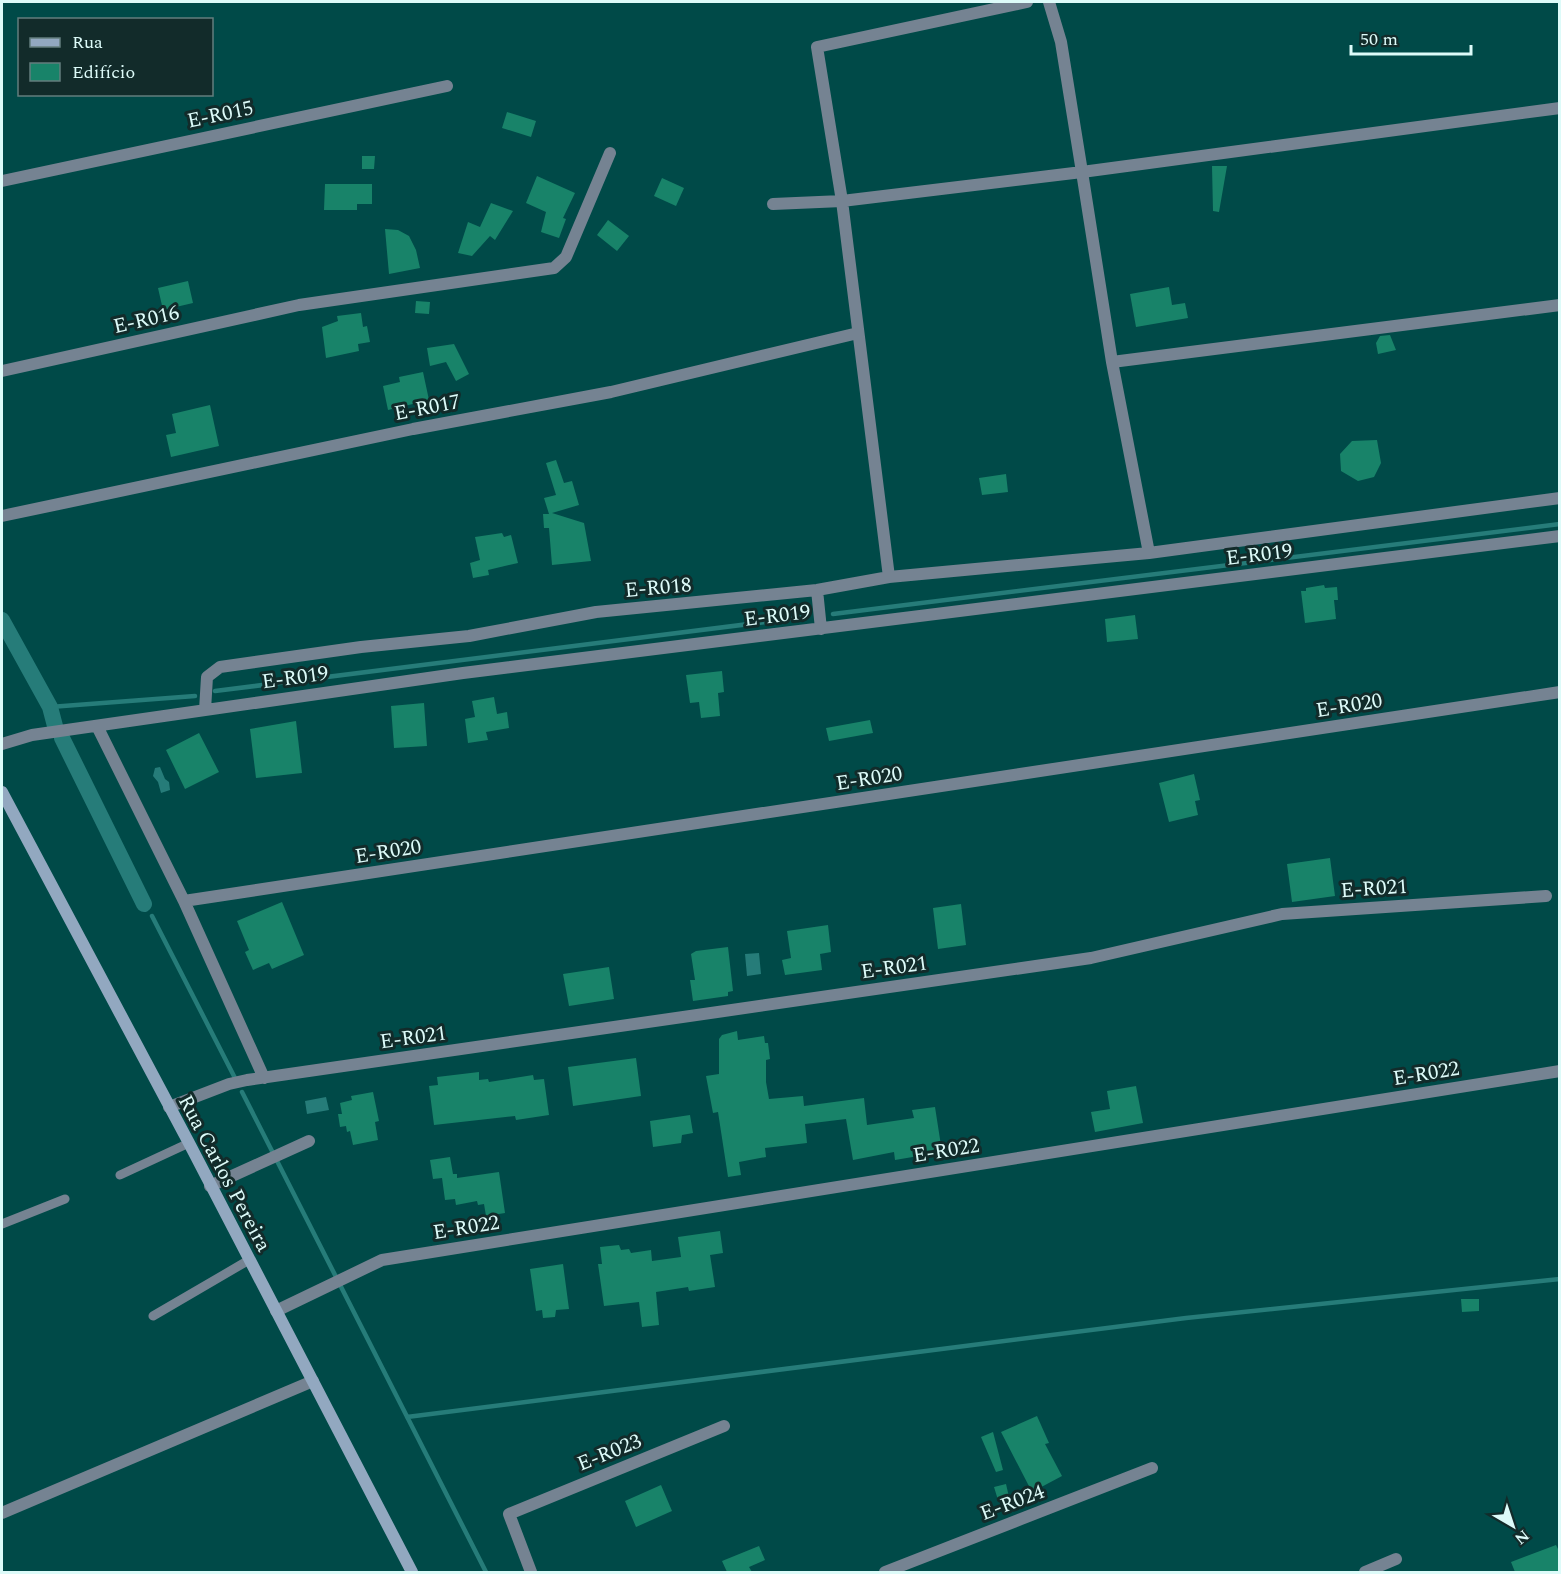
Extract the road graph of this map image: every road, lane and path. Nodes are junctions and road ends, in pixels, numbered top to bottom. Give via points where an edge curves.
1 (1027, 2) edge
2 (1049, 2) edge
3 (447, 86) dead end
4 (1560, 108) edge
5 (610, 153) dead end
6 (1082, 172) junction
7 (2, 181) edge
8 (842, 201) junction
9 (773, 204) dead end
10 (1560, 305) edge
11 (858, 333) junction
12 (1112, 362) junction
13 (2, 371) edge
14 (1560, 498) edge
15 (2, 516) edge
16 (1560, 536) edge
17 (1149, 553) junction
18 (889, 577) junction
19 (817, 590) junction
20 (821, 629) junction
21 (1560, 692) edge
22 (205, 710) junction
23 (97, 726) junction
24 (2, 744) edge
25 (2, 792) edge
26 (1546, 896) dead end
27 (184, 902) junction
28 (1560, 1071) edge
29 (264, 1078) junction
30 (169, 1107) junction
31 (309, 1141) dead end
32 (189, 1143) junction
33 (120, 1175) dead end
34 (210, 1186) junction
35 (65, 1199) dead end
36 (2, 1224) edge
37 (249, 1260) junction
38 (276, 1311) junction
39 (153, 1316) dead end
40 (313, 1381) junction
41 (724, 1426) dead end
42 (1152, 1468) dead end
43 (2, 1514) edge
44 (1396, 1559) dead end
45 (412, 1572) edge
46 (531, 1572) edge
47 (885, 1572) edge
48 (1365, 1572) edge

1 - 8 street via 817,47
2 - 6 street via 1060,42
3 - 7 street, E-R015
4 - 6 street
5 - 13 street, E-R016 via 566,257 554,268 299,305
6 - 8 street
6 - 12 street
8 - 9 street
8 - 11 street
10 - 12 street
11 - 15 street, E-R017 via 611,392 413,429
11 - 18 street
12 - 17 street
14 - 17 street, E-R018
16 - 20 street, E-R019
17 - 18 street, E-R018
18 - 19 street, E-R018
19 - 20 street
19 - 22 street, E-R018 via 596,612 469,636 220,667 207,677
20 - 22 street, E-R019 via 463,673
21 - 27 street, E-R020
22 - 23 street, E-R019
23 - 24 street, E-R019 via 32,735
23 - 27 street
25 - 30 street, Rua Carlos Pereira
26 - 29 street, E-R021 via 1282,914 1091,958
27 - 29 street
28 - 38 street, E-R022 via 382,1260
29 - 30 street, E-R021 via 229,1084
30 - 32 street, Rua Carlos Pereira
31 - 34 street
32 - 33 lane
32 - 34 street, Rua Carlos Pereira
34 - 37 street, Rua Carlos Pereira
35 - 36 lane
37 - 38 street, Rua Carlos Pereira
37 - 39 lane
38 - 40 street, Rua Carlos Pereira
40 - 43 street
40 - 45 street, Rua Carlos Pereira
41 - 46 street, E-R023 via 509,1514
42 - 47 street, E-R024
44 - 48 street

